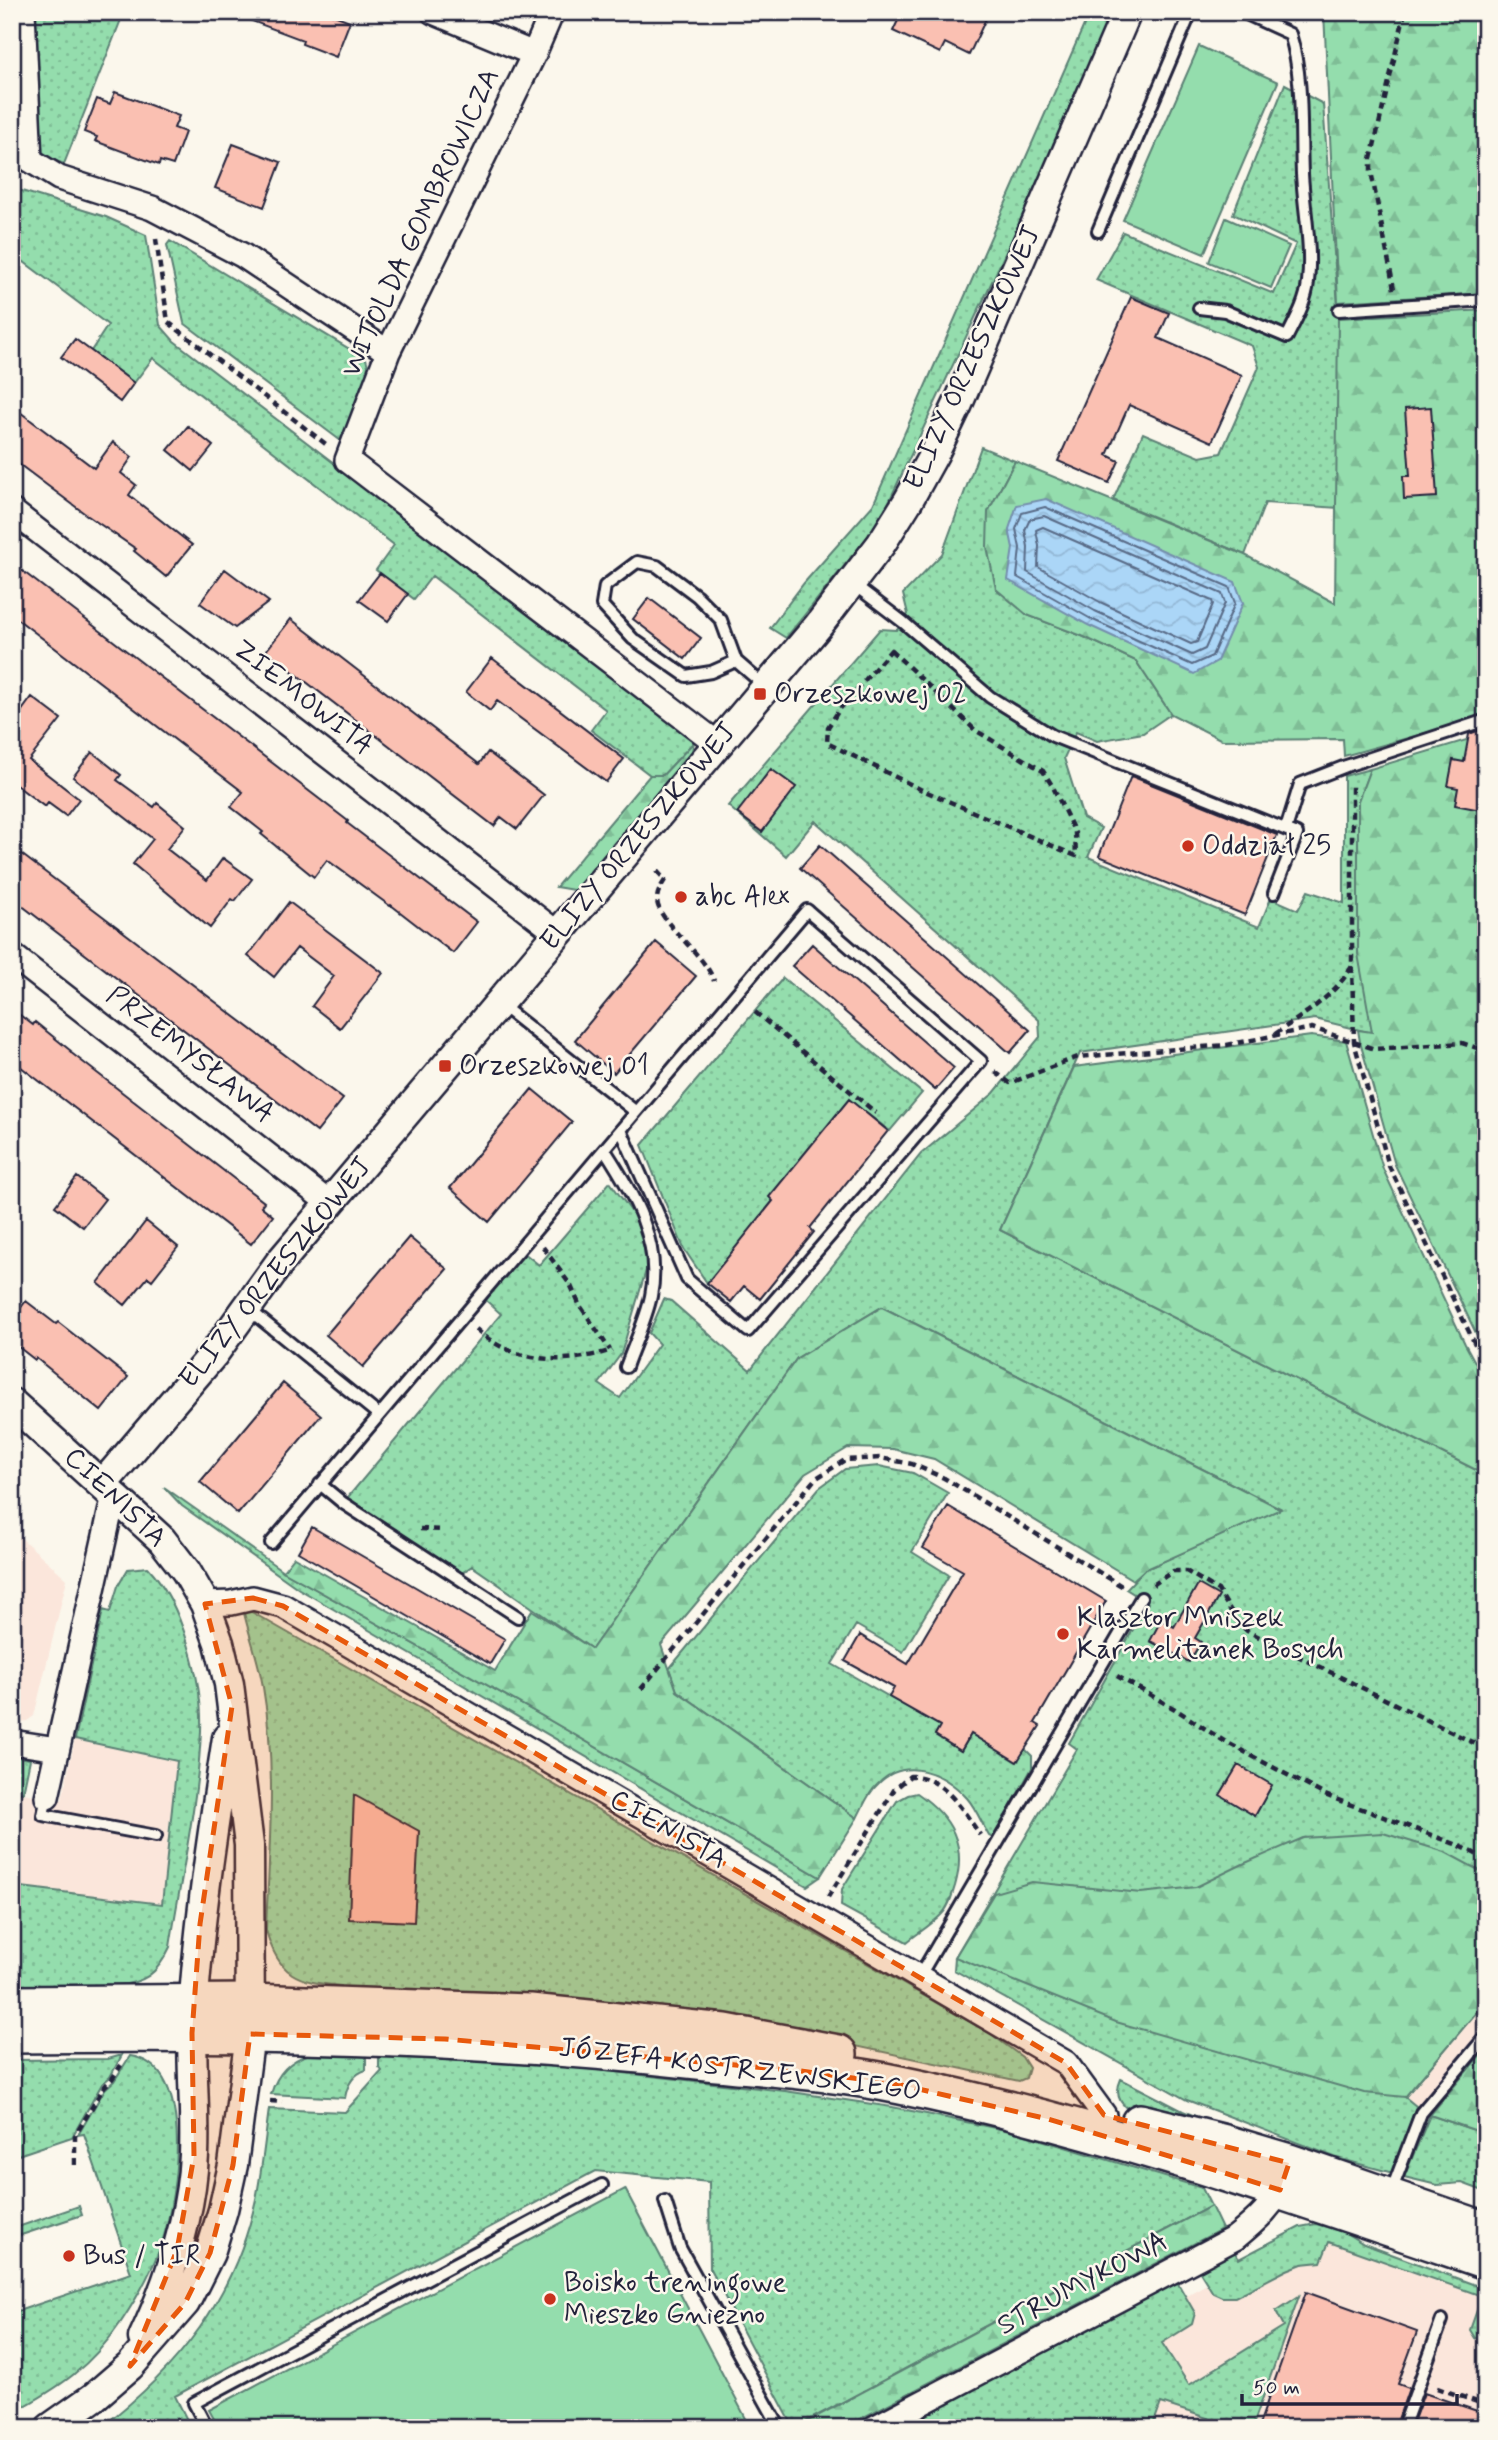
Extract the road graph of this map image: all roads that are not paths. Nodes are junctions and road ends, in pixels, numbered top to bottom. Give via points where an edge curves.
1 (23, 12) edge
2 (433, 12) edge
3 (552, 12) edge
4 (1127, 12) edge
5 (1191, 12) edge
6 (1242, 12) edge
7 (534, 54) junction
8 (1098, 231) dead end
9 (1486, 300) edge
10 (1199, 308) dead end
11 (1339, 310) dead end
12 (388, 352) junction
13 (12, 511) edge
14 (852, 583) junction
15 (736, 661) junction
16 (766, 687) junction
17 (1486, 720) edge
18 (718, 744) junction
19 (1286, 829) junction
20 (1274, 893) dead end
21 (557, 933) junction
22 (12, 955) edge
23 (499, 1003) junction
24 (636, 1112) junction
25 (621, 1130) junction
26 (605, 1150) junction
27 (330, 1203) junction
28 (247, 1308) junction
29 (626, 1367) dead end
30 (12, 1403) edge
31 (379, 1415) junction
32 (320, 1484) junction
33 (108, 1490) junction
34 (271, 1543) dead end
35 (1140, 1598) road end
36 (205, 1604) junction
37 (518, 1617) dead end
38 (232, 1706) junction
39 (12, 1742) edge
40 (57, 1749) junction
41 (47, 1797) joint
42 (156, 1836) dead end
43 (919, 1977) junction
44 (12, 2005) edge
45 (193, 2018) junction
46 (250, 2018) junction
47 (12, 2034) edge
48 (1486, 2036) edge
49 (1104, 2115) junction
50 (1285, 2176) junction
51 (602, 2185) dead end
52 (1389, 2198) junction
53 (665, 2201) dead end
54 (1486, 2231) edge
55 (1486, 2260) edge
56 (1442, 2320) dead end
57 (130, 2365) junction
58 (50, 2428) edge
59 (207, 2428) edge
60 (780, 2428) edge
61 (874, 2428) edge
62 (1403, 2428) edge

1 - 12 street via 30,160 59,178 152,208 242,255
2 - 7 street
3 - 7 street, WITOLDA GOMBROWICZA
4 - 14 street, ELIZY ORZESZKOWEJ via 952,416 908,501
5 - 8 lane
6 - 10 lane via 1290,34 1297,56 1308,285 1287,337 1225,311
7 - 12 street, WITOLDA GOMBROWICZA
9 - 11 lane
12 - 18 street, WITOLDA GOMBROWICZA via 347,460
13 - 21 street, ZIEMOWITA
14 - 16 street, ELIZY ORZESZKOWEJ
14 - 19 lane via 990,697 1053,736
15 - 15 lane via 721,620 657,566 636,562 605,586 602,605 632,639 686,676
15 - 16 lane
16 - 18 street, ELIZY ORZESZKOWEJ
17 - 19 lane via 1300,784
18 - 21 street, ELIZY ORZESZKOWEJ
19 - 20 lane via 1297,834
21 - 23 street, ELIZY ORZESZKOWEJ
22 - 27 street, PRZEMYSŁAWA
23 - 24 lane
23 - 27 street, ELIZY ORZESZKOWEJ
24 - 25 lane
24 - 25 lane via 807,910 981,1061 748,1331 687,1279
25 - 26 lane
26 - 29 lane via 629,1188 654,1256 650,1298
26 - 31 lane
27 - 28 street, ELIZY ORZESZKOWEJ
28 - 31 lane
28 - 33 street, ELIZY ORZESZKOWEJ
30 - 33 street, CIENISTA
31 - 32 lane
32 - 34 lane
32 - 37 lane
33 - 36 street, CIENISTA via 162,1540
33 - 40 street
35 - 43 lane
36 - 38 street, CIENISTA via 219,1643
36 - 43 street, CIENISTA via 253,1598 284,1606
38 - 45 street, CIENISTA via 200,1924
38 - 46 street, CIENISTA via 249,1845
39 - 40 street
40 - 41 street
41 - 42 lane via 43,1815
43 - 49 street, CIENISTA via 1066,2063
44 - 45 main road, JÓZEFA KOSTRZEWSKIEGO
45 - 46 main road, JÓZEFA KOSTRZEWSKIEGO
45 - 47 main road, JÓZEFA KOSTRZEWSKIEGO
45 - 57 street, CIENISTA via 194,2156 189,2207 163,2295
46 - 49 main road, JÓZEFA KOSTRZEWSKIEGO via 530,2013 725,2033 811,2048
46 - 50 main road, JÓZEFA KOSTRZEWSKIEGO via 629,2053 897,2084
46 - 57 street, CIENISTA via 233,2165 210,2253 185,2303
48 - 52 lane via 1421,2113
49 - 50 main road, JÓZEFA KOSTRZEWSKIEGO via 1225,2144
50 - 52 main road, JÓZEFA KOSTRZEWSKIEGO
50 - 55 main road, JÓZEFA KOSTRZEWSKIEGO
50 - 61 street, STRUMYKOWA via 1258,2220 1235,2238
51 - 59 lane via 194,2403
52 - 54 main road, JÓZEFA KOSTRZEWSKIEGO
53 - 60 lane via 680,2248
56 - 62 lane
57 - 58 street, CIENISTA

